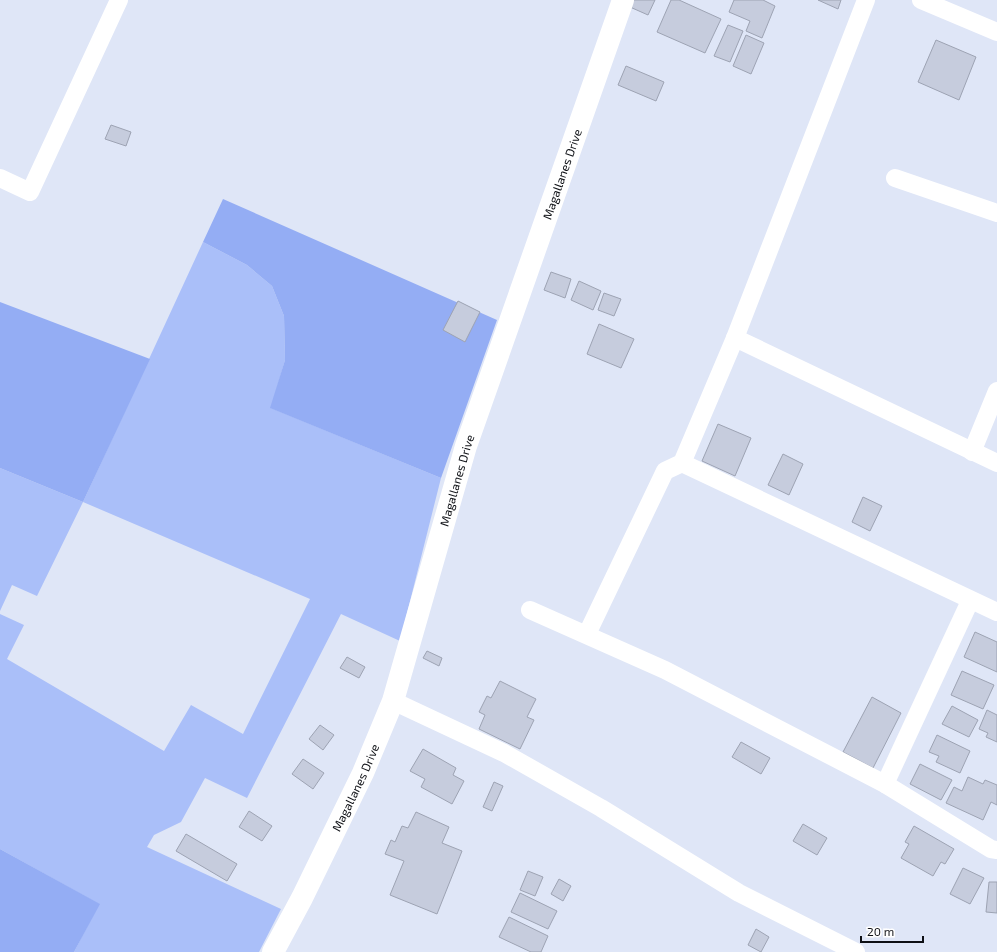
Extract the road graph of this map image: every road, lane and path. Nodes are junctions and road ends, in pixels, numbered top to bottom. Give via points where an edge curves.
1 (119, 0) edge
2 (623, 0) edge
3 (866, 0) edge
4 (921, 0) edge
5 (997, 32) edge
6 (0, 178) edge
7 (895, 178) dead end
8 (997, 213) edge
9 (735, 338) junction
10 (997, 391) edge
11 (972, 452) junction
12 (682, 463) junction
13 (997, 463) edge
14 (970, 601) junction
15 (530, 610) dead end
16 (997, 612) edge
17 (587, 634) junction
18 (393, 701) junction
19 (885, 784) junction
20 (995, 845) edge
21 (828, 946) edge
22 (272, 952) edge
23 (856, 952) edge

1 - 6 street via 30,192
2 - 18 street, Magallanes Drive via 466,446
3 - 9 street
4 - 5 street
7 - 8 street
9 - 11 street
9 - 12 street
10 - 11 street
11 - 13 street
12 - 14 street
12 - 17 street via 665,471
14 - 16 street
14 - 19 street
15 - 17 street
17 - 19 street via 665,670
18 - 21 street via 504,753 601,808
18 - 22 street, Magallanes Drive via 363,773 302,898
19 - 20 street
21 - 23 street

